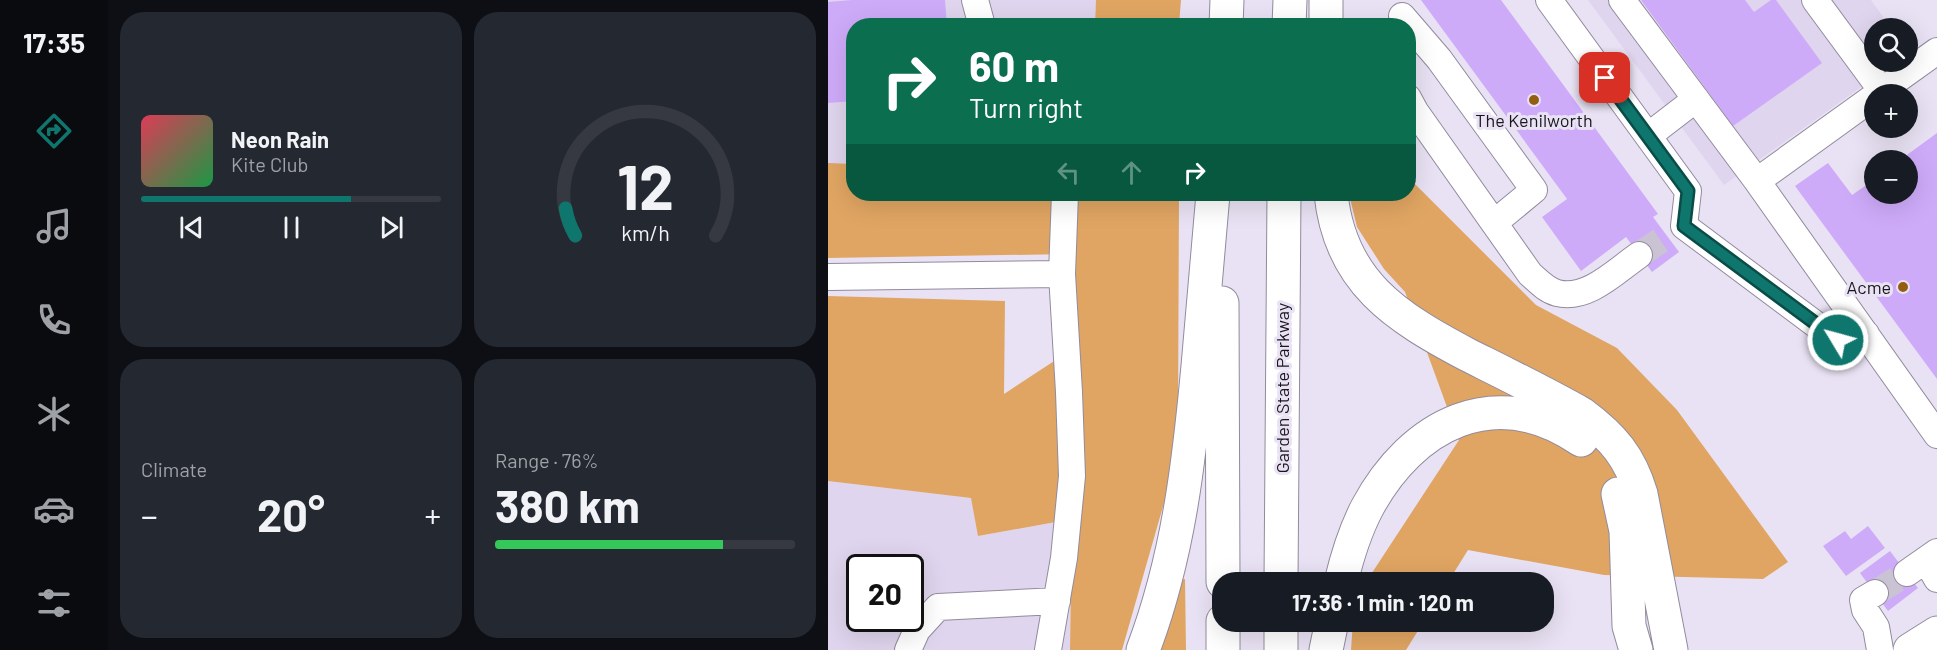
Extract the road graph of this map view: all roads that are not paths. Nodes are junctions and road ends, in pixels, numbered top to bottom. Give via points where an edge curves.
1 (975, 0) edge
2 (1227, 0) edge
3 (1290, 0) edge
4 (1326, 0) edge
5 (1549, 0) edge
6 (1622, 0) edge
7 (1815, 0) edge
8 (980, 18) edge
9 (1226, 18) edge
10 (1289, 18) edge
11 (1326, 18) edge
12 (1416, 32) edge
13 (1937, 51) edge
14 (1871, 84) edge
15 (1892, 84) edge
16 (1696, 99) junction
17 (1864, 104) edge
18 (1416, 114) edge
19 (1648, 136) junction
20 (1757, 181) junction
21 (1065, 201) edge
22 (1212, 201) edge
23 (1224, 201) edge
24 (1284, 201) edge
25 (1331, 201) edge
26 (1494, 222) junction
27 (1639, 255) tunnel mouth
28 (1062, 274) junction
29 (828, 277) edge
30 (1866, 334) junction
31 (1937, 435) edge
32 (1222, 572) edge
33 (1281, 572) edge
34 (1344, 572) edge
35 (1660, 592) junction
36 (1875, 593) tunnel mouth
37 (1057, 601) junction
38 (1223, 632) edge
39 (1281, 632) edge
40 (1330, 632) edge
41 (1937, 633) edge
42 (1630, 642) edge
43 (908, 650) edge
44 (1048, 650) edge
45 (1143, 650) edge
46 (1223, 650) edge
47 (1281, 650) edge
48 (1326, 650) edge
49 (1671, 650) edge
50 (1681, 650) edge
51 (1880, 650) edge
52 (1910, 650) edge

1 - 8 street
2 - 9 main road
3 - 10 main road
4 - 11 main road
5 - 19 street
6 - 16 street
7 - 14 street
12 - 26 street via 1534,190
13 - 15 street
16 - 19 street
16 - 20 street
17 - 20 street
18 - 26 street
19 - 30 street via 1688,191 1675,231 1838,340
20 - 30 street
21 - 28 street
22 - 45 main road via 1185,489 1167,574
23 - 32 main road
24 - 33 main road, Garden State Parkway
25 - 35 main road via 1344,248 1366,283 1393,311 1430,335 1575,410 1614,441 1637,480
26 - 27 street via 1530,274 1558,293 1580,293
28 - 29 street
28 - 37 street via 1072,476
30 - 31 street
34 - 42 main road via 1366,509 1411,451 1460,420 1486,413 1517,413 1545,420 1570,433 1597,455 1611,476 1626,531
35 - 49 main road
35 - 50 main road
36 - 51 street via 1863,600 1876,627
37 - 43 street via 938,607 918,630
37 - 44 street
38 - 46 main road
39 - 47 main road
40 - 48 main road
41 - 52 main road

